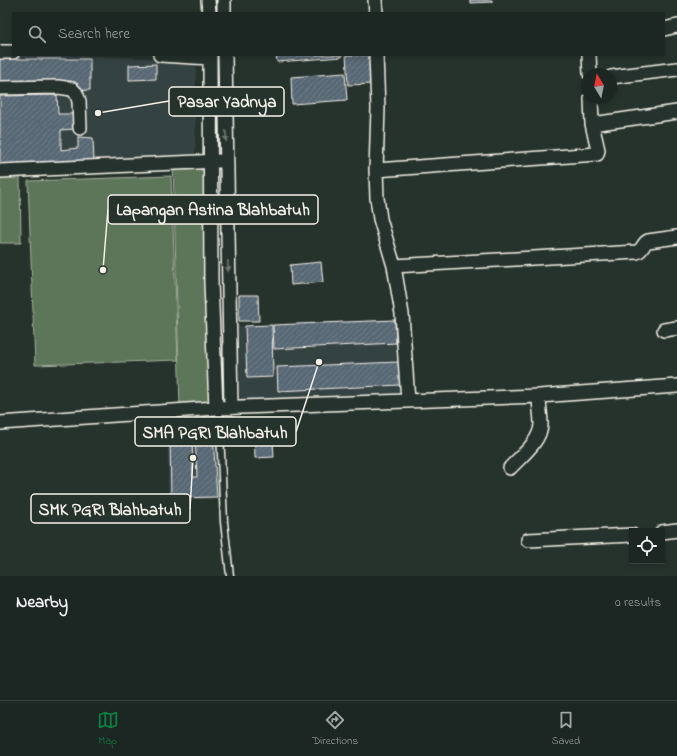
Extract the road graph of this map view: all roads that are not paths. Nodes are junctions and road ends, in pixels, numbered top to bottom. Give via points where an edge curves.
1 (208, 0) edge
2 (224, 0) edge
3 (376, 0) edge
4 (209, 12) edge
5 (224, 12) edge
6 (376, 12) edge
7 (677, 26) edge
8 (665, 29) edge
9 (0, 52) edge
10 (12, 52) edge
11 (210, 56) edge
12 (225, 56) edge
13 (376, 56) edge
14 (589, 56) edge
15 (590, 68) edge
16 (677, 68) edge
17 (617, 76) edge
18 (0, 88) edge
19 (591, 104) edge
20 (677, 112) edge
21 (592, 124) junction
22 (80, 128) dead end
23 (210, 161) junction
24 (226, 161) junction
25 (376, 170) junction
26 (0, 171) edge
27 (677, 237) edge
28 (394, 266) junction
29 (677, 386) edge
30 (539, 396) junction
31 (408, 401) junction
32 (222, 408) junction
33 (0, 423) edge
34 (510, 468) dead end
35 (677, 530) edge
36 (665, 532) edge
37 (629, 535) edge
38 (528, 540) dead end
39 (230, 576) edge

1 - 4 street
2 - 5 street
3 - 6 street
7 - 8 street
9 - 10 street
11 - 23 street
12 -> 24 street
13 - 25 street
14 - 15 street
16 - 17 street
18 - 22 street via 72,89 79,101
19 - 21 street
20 - 21 street
21 - 25 street via 597,154
23 - 24 street
23 - 26 street
23 - 32 street via 211,282
24 -> 32 street
25 - 28 street via 380,219
27 - 28 street via 648,241 637,252
28 - 31 street via 402,314
29 - 30 street
30 - 31 street
30 - 34 street via 539,434
31 - 32 street
32 - 33 street
32 - 39 lane via 224,522
35 - 36 street
37 - 38 street

